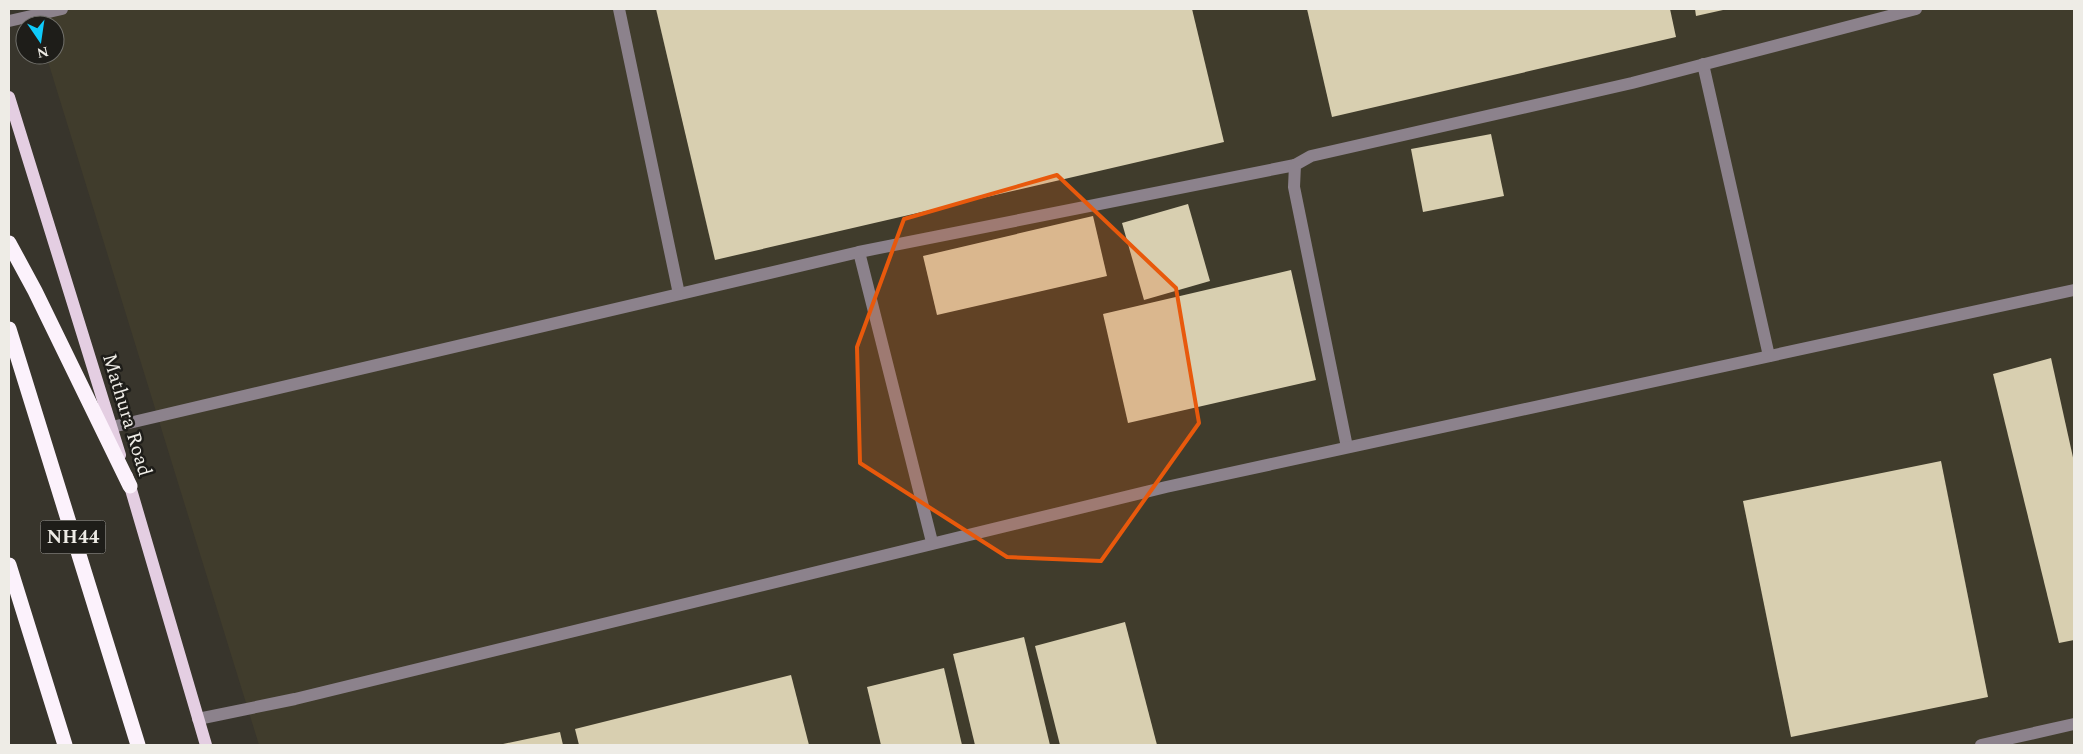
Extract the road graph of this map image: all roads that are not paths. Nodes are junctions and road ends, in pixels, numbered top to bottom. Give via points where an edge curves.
1 (62, 9) edge
2 (619, 9) edge
3 (1916, 9) edge
4 (9, 21) edge
5 (1703, 64) junction
6 (9, 97) edge
7 (1295, 165) junction
8 (9, 243) edge
9 (859, 252) junction
10 (2074, 290) edge
11 (679, 294) junction
12 (9, 329) edge
13 (1769, 356) junction
14 (112, 427) junction
15 (1347, 447) junction
16 (130, 486) junction
17 (932, 542) junction
18 (9, 564) edge
19 (198, 719) junction
20 (2074, 724) edge
21 (65, 745) edge
22 (138, 745) edge
23 (206, 745) edge
24 (1981, 745) edge

1 - 4 lane
2 - 11 lane
3 - 5 lane
5 - 7 lane via 1310,156
5 - 13 lane
6 - 14 main road, Mathura Road
7 - 9 lane
7 - 15 lane via 1294,187
8 - 16 highway via 36,291
9 - 11 lane
9 - 17 lane
10 - 13 lane
11 - 14 lane
12 - 22 highway, NH44
13 - 15 lane
14 - 16 main road, Mathura Road
15 - 17 lane
16 - 19 main road, Mathura Road
17 - 19 lane via 295,699
18 - 21 highway
19 - 23 main road, Mathura Road
20 - 24 lane

